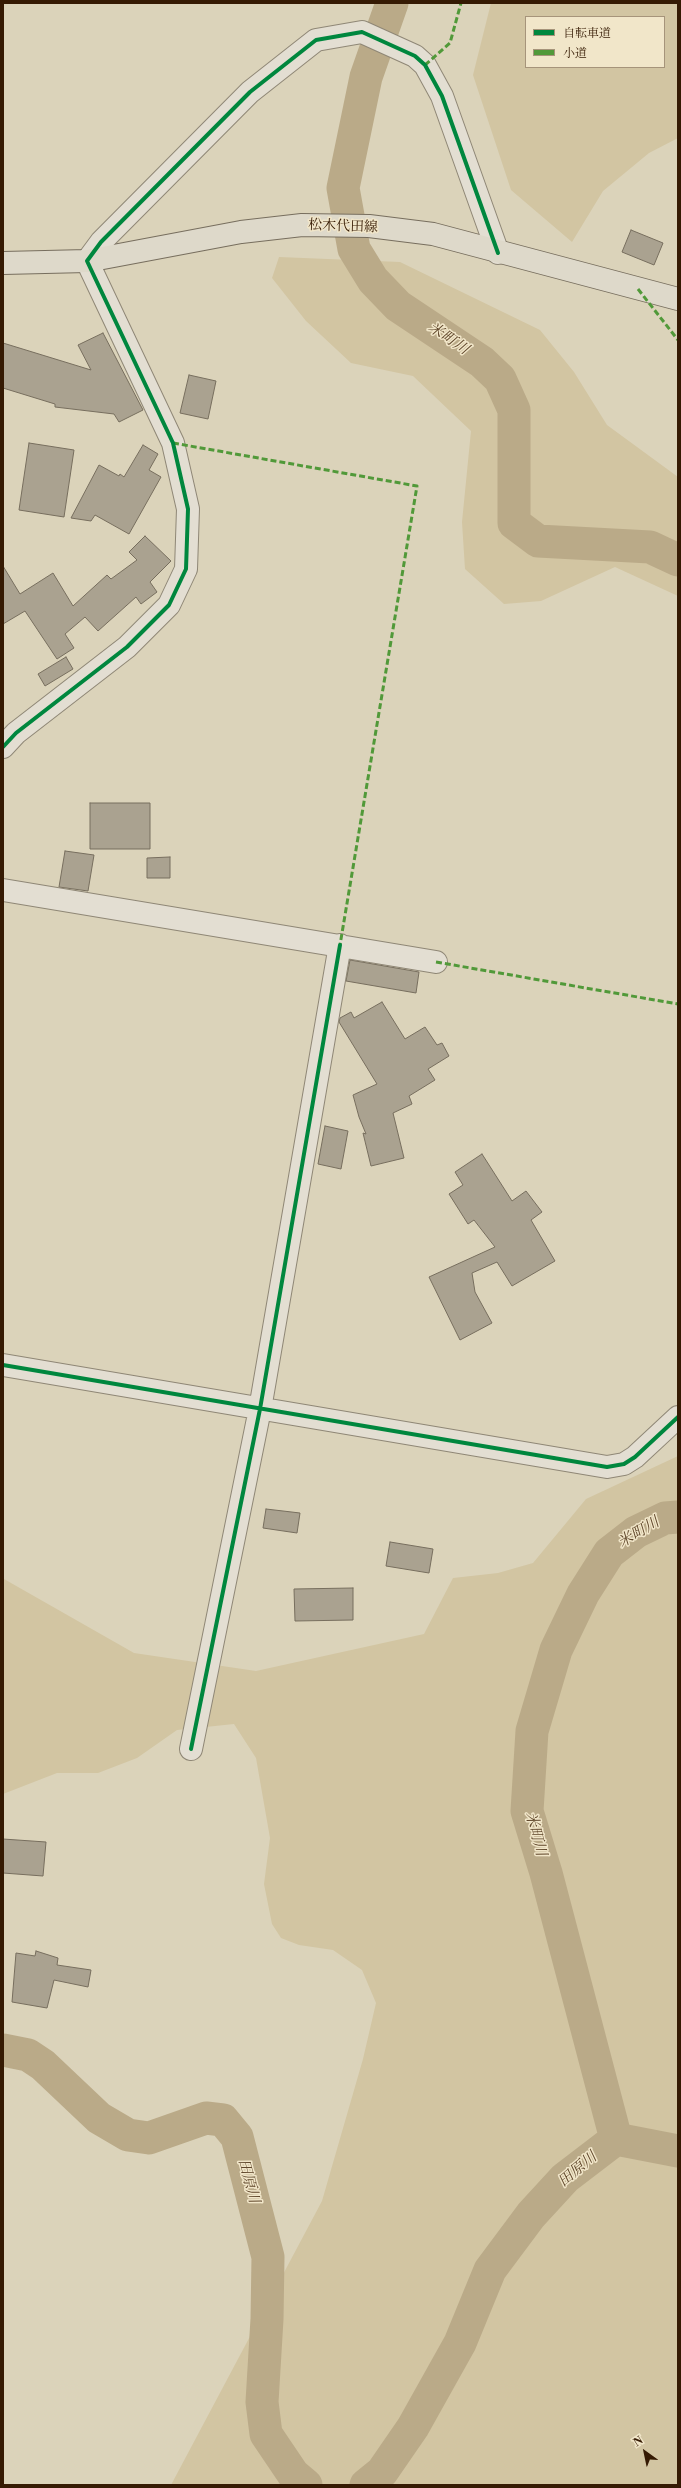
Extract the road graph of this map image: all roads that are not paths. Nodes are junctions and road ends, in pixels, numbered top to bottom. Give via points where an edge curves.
1 (498, 253) junction
2 (87, 261) junction
3 (3, 264) edge
4 (678, 299) edge
5 (3, 747) edge
6 (3, 890) edge
7 (340, 944) junction
8 (436, 962) dead end
9 (3, 1365) edge
10 (260, 1408) junction
11 (678, 1417) edge
12 (191, 1749) dead end

1 - 2 main road, 松木代田線 via 433,234 369,226 302,225 241,232
1 - 2 street via 442,96 425,65 415,56 362,32 316,40 250,92 101,242
1 - 4 main road, 松木代田線
2 - 3 main road, 松木代田線
2 - 5 street via 173,443 188,509 186,569 169,605 127,647 22,728
6 - 7 street
7 - 8 street
7 - 10 street
9 - 10 street
10 - 11 street via 608,1467 624,1464 635,1457
10 - 12 street

